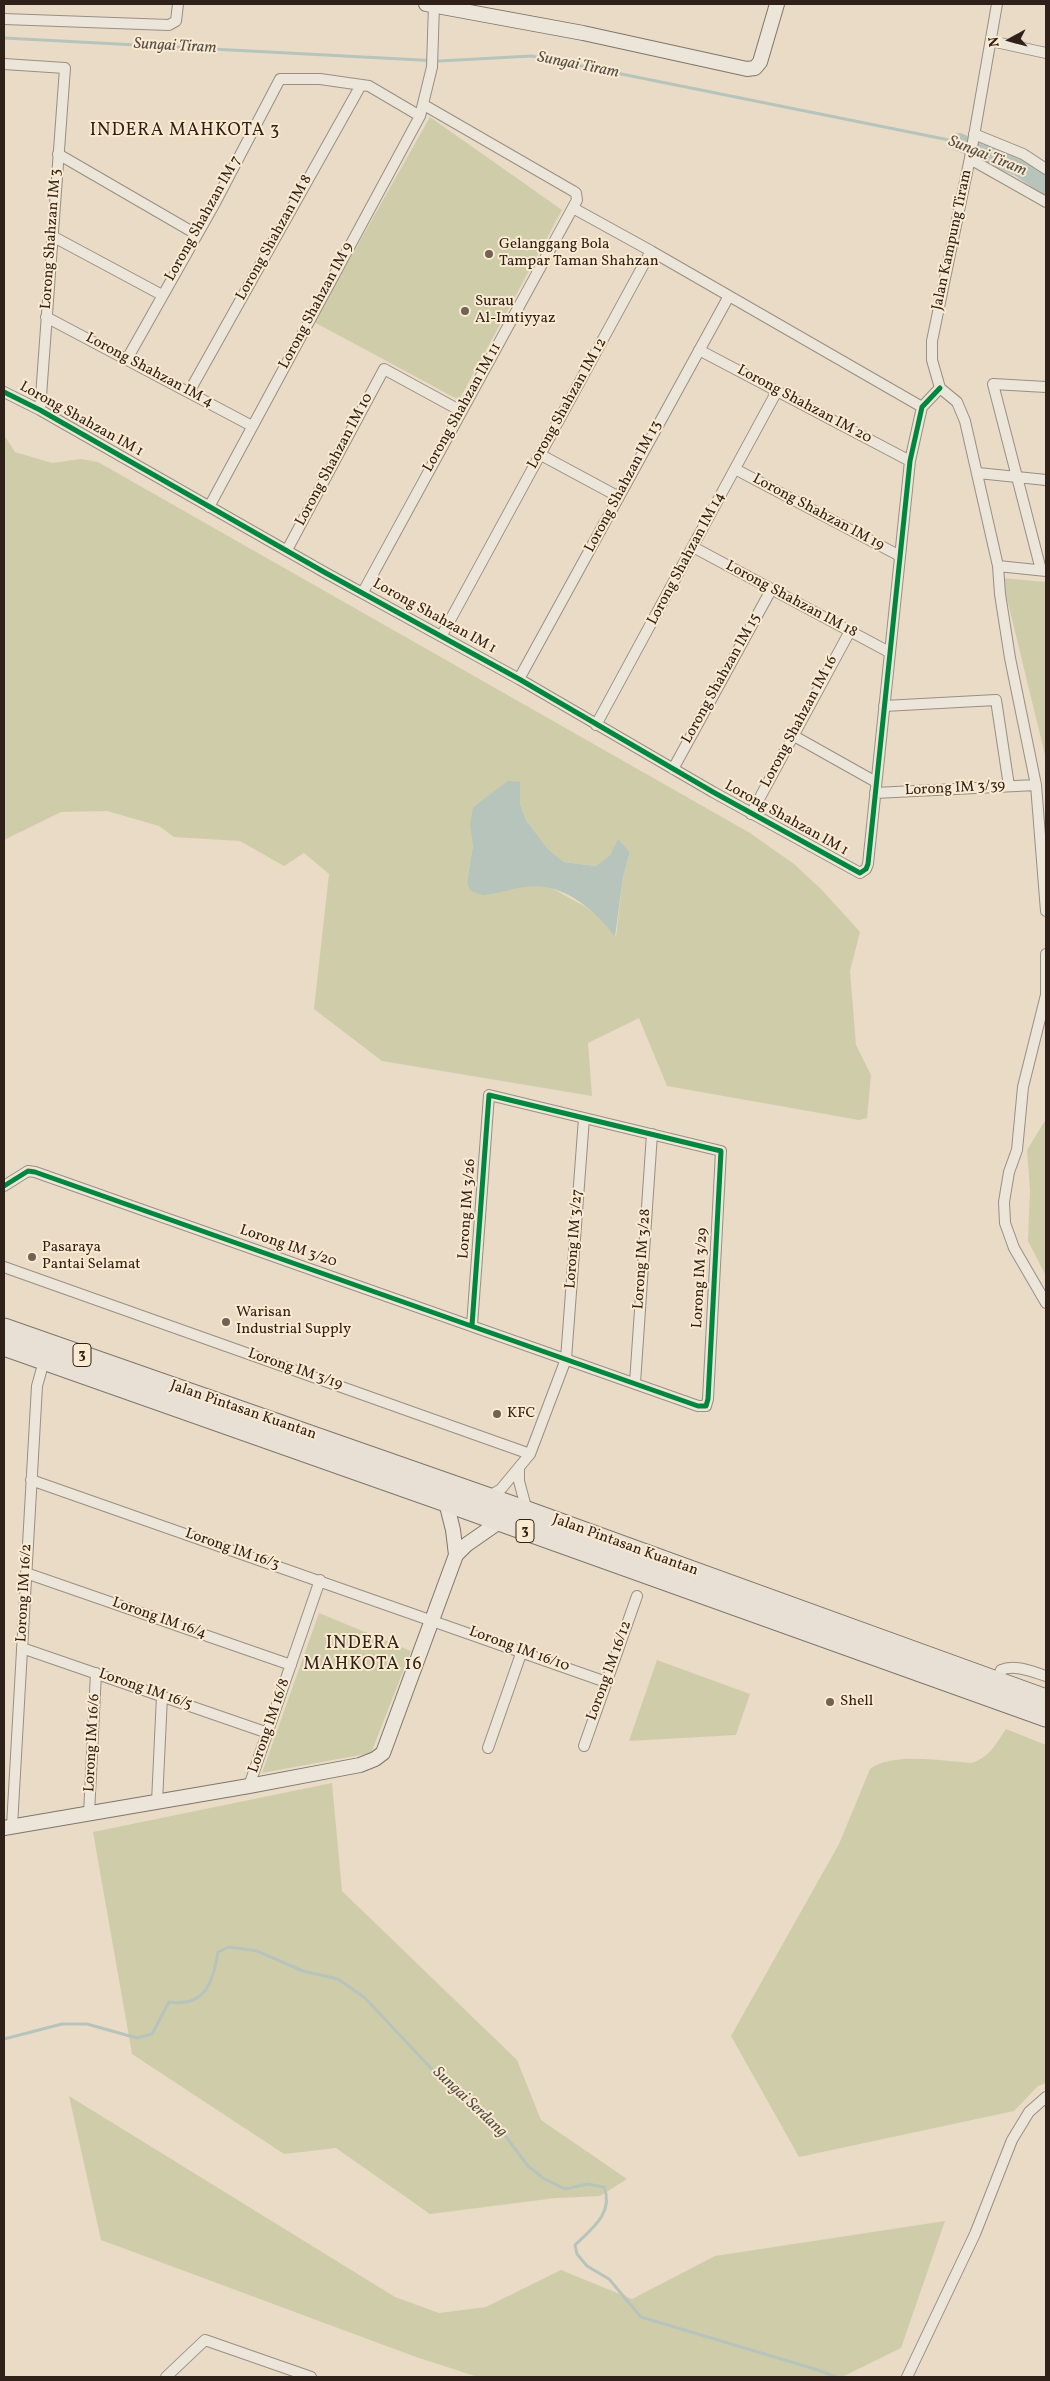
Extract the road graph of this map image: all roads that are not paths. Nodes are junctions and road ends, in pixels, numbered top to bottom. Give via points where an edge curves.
1 (178, 4) edge
2 (776, 4) edge
3 (997, 4) edge
4 (430, 5) edge
5 (4, 19) edge
6 (991, 41) junction
7 (1046, 53) edge
8 (4, 64) edge
9 (361, 85) junction
10 (424, 105) junction
11 (420, 116) junction
12 (974, 137) junction
13 (58, 154) junction
14 (971, 156) junction
15 (1046, 169) edge
16 (1046, 202) edge
17 (573, 208) junction
18 (196, 234) junction
19 (52, 236) junction
20 (651, 251) junction
21 (162, 295) junction
22 (729, 296) junction
23 (46, 317) junction
24 (699, 350) junction
25 (128, 359) junction
26 (1046, 387) edge
27 (940, 388) junction
28 (777, 391) junction
29 (4, 392) edge
30 (190, 392) junction
31 (922, 407) junction
32 (40, 410) junction
33 (461, 411) junction
34 (252, 426) junction
35 (541, 455) junction
36 (910, 461) junction
37 (736, 469) junction
38 (978, 474) junction
39 (1017, 477) junction
40 (1046, 480) edge
41 (619, 498) junction
42 (209, 507) junction
43 (693, 548) junction
44 (287, 550) junction
45 (900, 556) junction
46 (998, 566) junction
47 (1044, 571) edge
48 (771, 590) junction
49 (363, 592) junction
50 (850, 631) junction
51 (442, 635) junction
52 (889, 652) junction
53 (519, 679) junction
54 (884, 706) junction
55 (596, 725) junction
56 (794, 736) junction
57 (673, 769) junction
58 (1036, 785) junction
59 (1009, 786) junction
60 (876, 788) junction
61 (751, 814) junction
62 (1046, 910) edge
63 (1046, 954) edge
64 (584, 1118) junction
65 (652, 1134) junction
66 (4, 1186) edge
67 (4, 1267) edge
68 (1046, 1303) edge
69 (472, 1325) junction
70 (4, 1328) edge
71 (4, 1346) edge
72 (566, 1359) junction
73 (44, 1361) junction
74 (635, 1383) junction
75 (706, 1406) joint
76 (530, 1454) junction
77 (519, 1469) junction
78 (31, 1480) junction
79 (488, 1497) junction
80 (446, 1502) junction
81 (527, 1511) junction
82 (499, 1522) junction
83 (456, 1555) junction
84 (26, 1573) junction
85 (320, 1580) junction
86 (637, 1596) dead end
87 (432, 1619) junction
88 (22, 1648) junction
89 (522, 1651) junction
90 (291, 1665) junction
91 (96, 1673) junction
92 (1046, 1676) edge
93 (606, 1682) junction
94 (996, 1682) junction
95 (162, 1696) junction
96 (1046, 1699) edge
97 (1046, 1717) edge
98 (268, 1733) junction
99 (584, 1746) dead end
100 (488, 1748) dead end
101 (250, 1786) junction
102 (157, 1802) junction
103 (90, 1814) junction
104 (8, 1827) edge
105 (1046, 2097) edge
106 (304, 2376) edge
107 (166, 2377) edge
108 (907, 2377) edge

1 - 5 street via 176,21 169,25
2 - 4 street via 760,62 755,68 738,68 583,33
3 - 6 street, Jalan Kampung Tiram
4 - 10 street, Lorong Shahzan IM 9 via 433,52
6 - 7 street
6 - 12 street, Jalan Kampung Tiram
8 - 13 street, Lorong Shahzan IM 3 via 65,68
9 - 11 street via 369,86
9 - 18 street, Lorong Shahzan IM 7 via 320,79 280,79
9 - 30 street, Lorong Shahzan IM 8
10 - 11 street, Lorong Shahzan IM 9
10 - 17 street via 574,191 578,196
11 - 34 street, Lorong Shahzan IM 9
12 - 14 street, Jalan Kampung Tiram
12 - 15 street via 1023,154
13 - 18 street
13 - 19 street, Lorong Shahzan IM 3
14 - 16 street
14 - 27 street, Jalan Kampung Tiram via 932,341 932,360
17 - 20 street
17 - 33 street, Lorong Shahzan IM 11
18 - 21 street, Lorong Shahzan IM 7
19 - 21 street
19 - 23 street, Lorong Shahzan IM 3
20 - 22 street
20 - 35 street, Lorong Shahzan IM 12
21 - 25 street, Lorong Shahzan IM 7
22 - 24 street, Lorong Shahzan IM 13
22 - 31 street
23 - 25 street, Lorong Shahzan IM 4
23 - 32 street, Lorong Shahzan IM 3
24 - 28 street, Lorong Shahzan IM 20
24 - 41 street, Lorong Shahzan IM 13
25 - 30 street, Lorong Shahzan IM 4
26 - 39 street via 993,384
27 - 31 street
27 - 38 street via 953,397 962,411
28 - 36 street, Lorong Shahzan IM 20
28 - 37 street, Lorong Shahzan IM 14
29 - 32 street, Lorong Shahzan IM 1
30 - 34 street, Lorong Shahzan IM 4
31 - 36 street
32 - 42 street, Lorong Shahzan IM 1
33 - 44 street, Lorong Shahzan IM 10 via 384,369
33 - 49 street, Lorong Shahzan IM 11
34 - 42 street, Lorong Shahzan IM 9
35 - 41 street
35 - 51 street, Lorong Shahzan IM 12
36 - 45 street
37 - 43 street, Lorong Shahzan IM 14
37 - 45 street, Lorong Shahzan IM 19
38 - 39 street
38 - 46 street
39 - 40 street
39 - 47 street
41 - 53 street, Lorong Shahzan IM 13
42 - 44 street, Lorong Shahzan IM 1
43 - 48 street, Lorong Shahzan IM 18
43 - 55 street, Lorong Shahzan IM 14
44 - 49 street, Lorong Shahzan IM 1
45 - 52 street
46 - 47 street
46 - 58 street via 1010,658
48 - 50 street, Lorong Shahzan IM 18
48 - 57 street, Lorong Shahzan IM 15
49 - 51 street, Lorong Shahzan IM 1
50 - 52 street, Lorong Shahzan IM 18
50 - 56 street, Lorong Shahzan IM 16
51 - 53 street, Lorong Shahzan IM 1
52 - 54 street
53 - 55 street, Lorong Shahzan IM 1
54 - 59 street via 996,700
54 - 60 street
55 - 57 street, Lorong Shahzan IM 1
56 - 60 street
56 - 61 street, Lorong Shahzan IM 16
57 - 61 street, Lorong Shahzan IM 1
58 - 59 street, Lorong IM 3/39
58 - 62 street
59 - 60 street, Lorong IM 3/39
60 - 61 street, Lorong Shahzan IM 1 via 866,869 860,873
63 - 68 street via 1046,995 1023,1087 1017,1150 1004,1202 1005,1223 1014,1248
64 - 65 street
64 - 69 street, Lorong IM 3/26 via 489,1095
64 - 72 street, Lorong IM 3/27
65 - 74 street, Lorong IM 3/28
65 - 75 street, Lorong IM 3/29 via 720,1151
66 - 69 street, Lorong IM 3/20 via 28,1171 36,1172
67 - 76 street, Lorong IM 3/19
69 - 72 street, Lorong IM 3/20
70 - 79 highway, Jalan Pintasan Kuantan / 3
71 - 73 highway, Jalan Pintasan Kuantan / 3
72 - 74 street, Lorong IM 3/20
72 - 76 street, Lorong IM 3/27
73 - 78 street, Lorong IM 16/2 via 37,1386
73 - 80 highway, Jalan Pintasan Kuantan / 3
74 - 75 street, Lorong IM 3/20
76 - 77 street, Lorong IM 3/27
77 - 79 street, Lorong IM 3/27 via 501,1489
77 - 81 street
78 - 84 street, Lorong IM 16/2
78 - 85 street, Lorong IM 16/3
79 - 81 highway, Jalan Pintasan Kuantan / 3
80 - 82 highway, Jalan Pintasan Kuantan / 3
80 - 83 street
81 - 94 highway, Jalan Pintasan Kuantan / 3
82 - 83 street
82 - 97 highway, Jalan Pintasan Kuantan / 3
83 - 87 street
84 - 88 street, Lorong IM 16/2
84 - 90 street, Lorong IM 16/4
85 - 87 street, Lorong IM 16/3
85 - 90 street, Lorong IM 16/8
86 - 93 street, Lorong IM 16/12
87 - 89 street, Lorong IM 16/10
87 - 101 street via 383,1753 360,1765
88 - 91 street, Lorong IM 16/5
88 - 104 street, Lorong IM 16/2
89 - 93 street, Lorong IM 16/10
89 - 100 street
90 - 98 street, Lorong IM 16/8
91 - 95 street, Lorong IM 16/5
91 - 103 street, Lorong IM 16/6
92 - 94 street via 1006,1668 1001,1670
93 - 99 street, Lorong IM 16/12
94 - 96 highway, Jalan Pintasan Kuantan / 3
95 - 98 street, Lorong IM 16/5
95 - 102 street
98 - 101 street, Lorong IM 16/8
101 - 102 street
102 - 103 street
103 - 104 street
105 - 108 street via 1029,2112 1012,2140 974,2234
106 - 107 street via 205,2340

